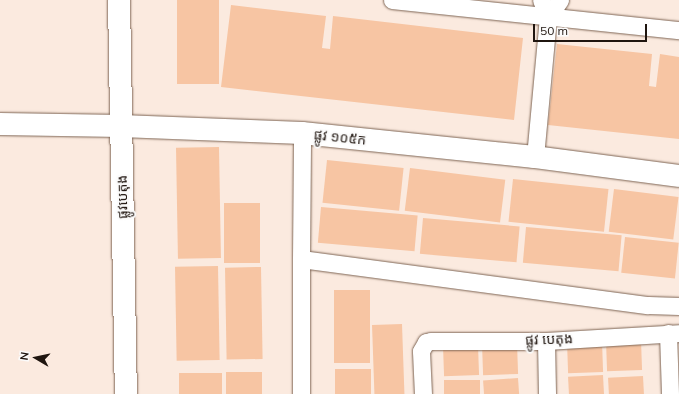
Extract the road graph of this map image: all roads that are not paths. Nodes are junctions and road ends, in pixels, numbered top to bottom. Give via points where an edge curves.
1 (119, 0) edge
2 (392, 0) edge
3 (541, 0) edge
4 (560, 0) edge
5 (422, 2) edge
6 (548, 18) junction
7 (679, 30) edge
8 (0, 124) edge
9 (121, 126) junction
10 (302, 133) junction
11 (535, 157) junction
12 (679, 176) edge
13 (301, 259) junction
14 (679, 306) edge
15 (673, 333) edge
16 (546, 340) junction
17 (126, 394) edge
18 (301, 394) edge
19 (423, 394) edge
20 (547, 394) edge
21 (670, 394) edge

1 - 9 main road, ផ្លូវបេតុង
2 - 5 street
3 - 6 street
4 - 6 street
5 - 6 street
6 - 7 street
6 - 11 street
8 - 9 main road, ផ្លូវ ១០៥ក
9 - 10 main road, ផ្លូវ ១០៥ក
9 - 17 main road, ផ្លូវបេតុង
10 - 11 main road, ផ្លូវ ១០៥ក
10 - 13 street
11 - 12 main road, ផ្លូវ ១០៥ក
13 - 14 street via 648,305
13 - 18 street
15 - 16 street, ផ្លូវ បេតុង
15 - 21 street, ផ្លូវ បេតុង
16 - 19 street, ផ្លូវ បេតុង via 426,342 421,351
16 - 20 street

